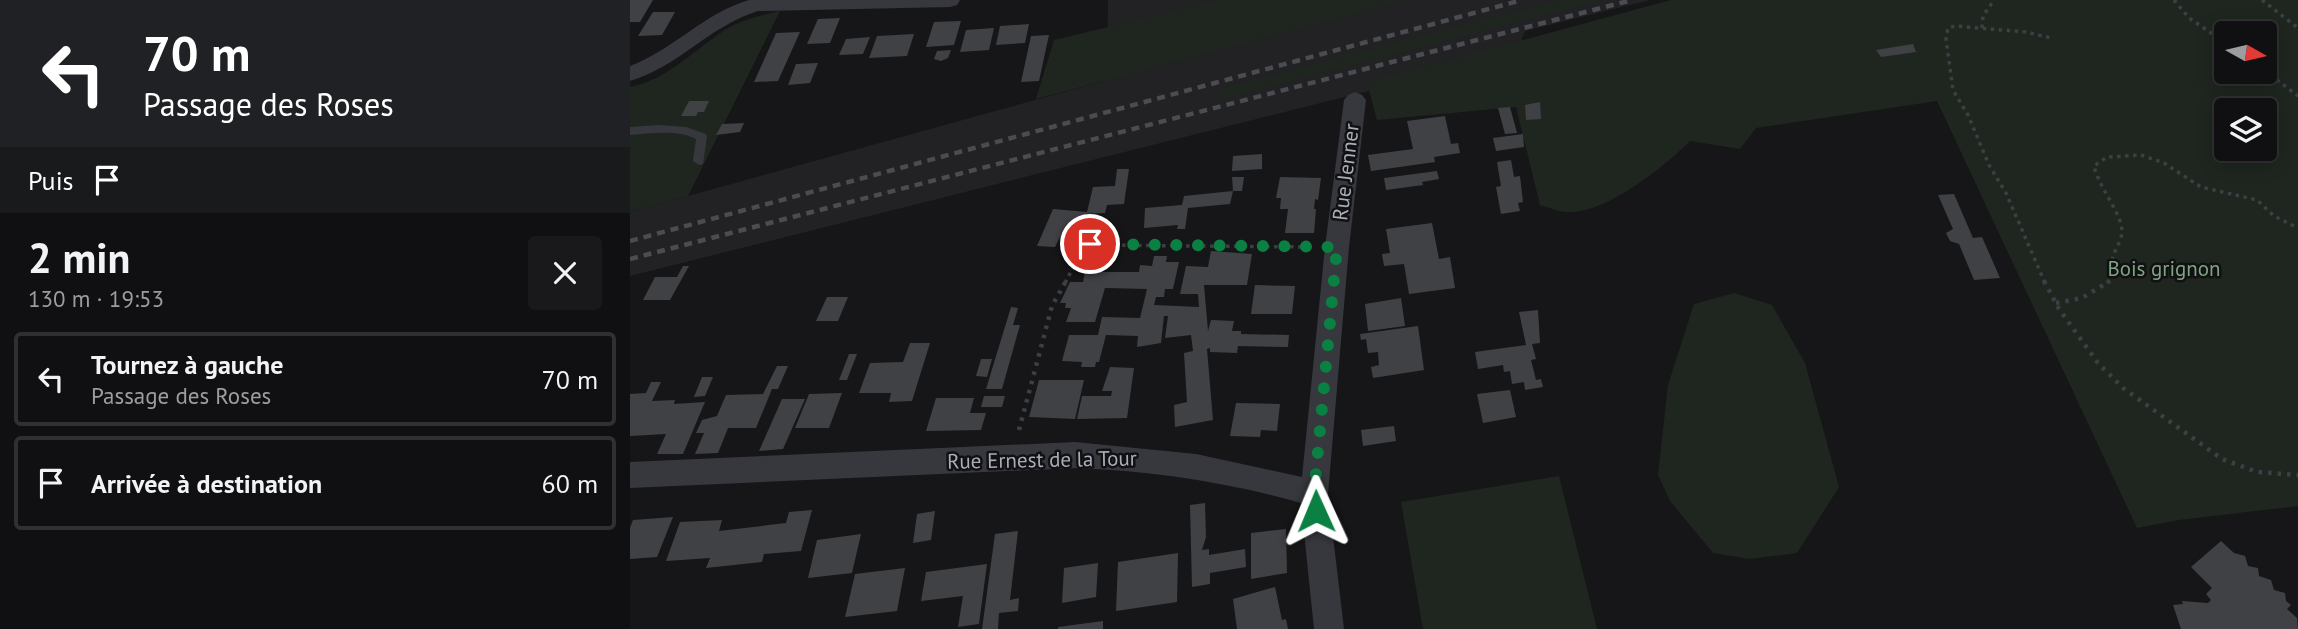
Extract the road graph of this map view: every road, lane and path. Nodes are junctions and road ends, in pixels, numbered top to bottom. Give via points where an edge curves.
1 (950, 0) edge
2 (1994, 0) edge
3 (2174, 0) edge
4 (2262, 0) edge
5 (736, 4) edge
6 (1982, 28) junction
7 (2298, 28) edge
8 (2214, 34) edge
9 (2051, 38) dead end
10 (630, 74) edge
11 (2277, 80) edge
12 (2298, 96) edge
13 (1354, 100) dead end
14 (630, 131) edge
15 (699, 161) dead end
16 (2298, 228) edge
17 (1337, 247) junction
18 (2056, 303) junction
19 (1012, 458) junction
20 (630, 475) edge
21 (2298, 475) edge
22 (1314, 494) junction
23 (1329, 629) edge

1 - 5 street
2 - 6 path via 1983,16
3 - 8 path
4 - 7 path
5 - 10 street via 656,64
6 - 9 path
6 - 18 path via 1948,28 1954,90
11 - 12 path
13 - 17 street, Rue Jenner
14 - 15 lane via 695,133 702,138
16 - 18 path via 2274,216 2257,200 2201,187 2164,163 2141,155 2108,157 2094,166 2122,233 2110,281 2082,298
17 - 19 path via 1084,245 1052,306
17 - 22 street, Rue Jenner
18 - 21 path via 2098,363 2123,388 2202,446 2257,472
19 - 20 street, Rue Ernest de la Tour
19 - 22 street, Rue Ernest de la Tour via 1075,455 1168,460
22 - 23 street

